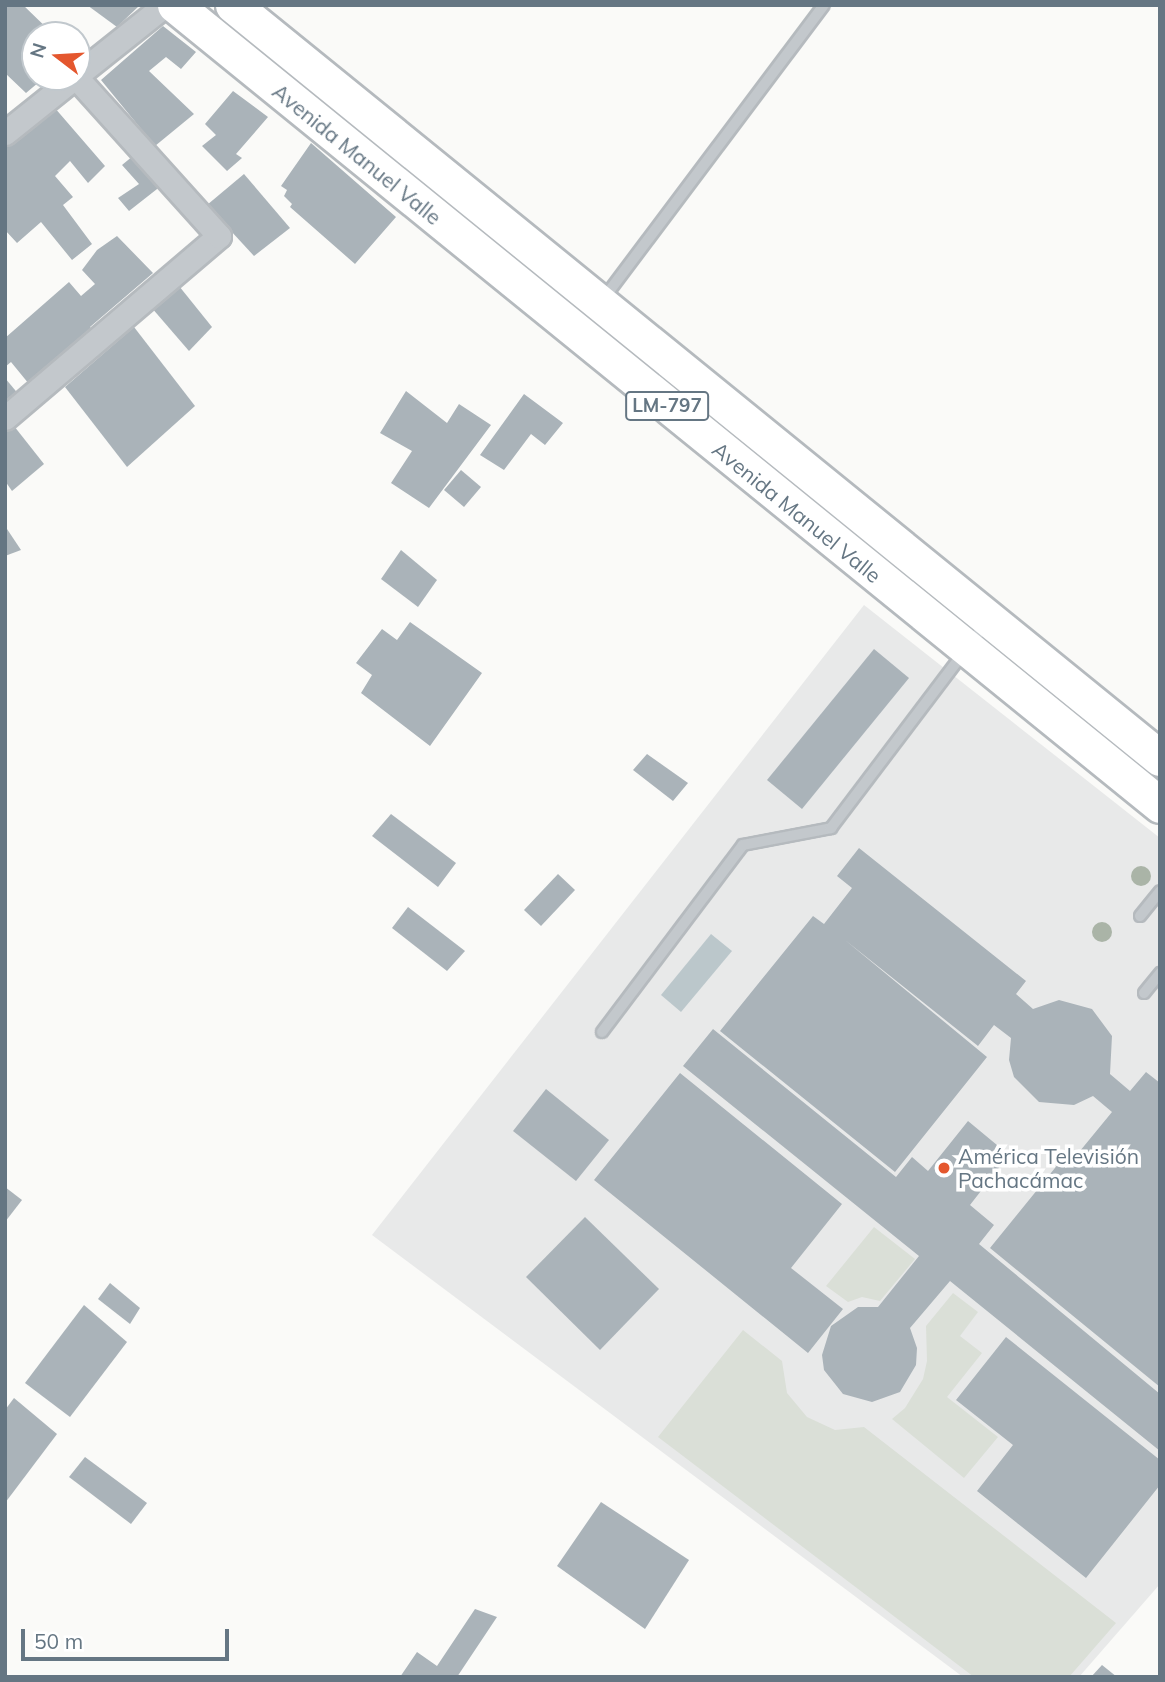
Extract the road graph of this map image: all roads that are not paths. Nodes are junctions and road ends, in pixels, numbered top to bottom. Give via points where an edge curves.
1 (165, 5) edge
2 (174, 5) edge
3 (233, 5) edge
4 (824, 5) edge
5 (91, 64) edge
6 (57, 91) edge
7 (89, 91) edge
8 (5, 133) edge
9 (600, 303) junction
10 (5, 418) edge
11 (988, 620) junction
12 (965, 648) junction
13 (1160, 758) edge
14 (1160, 805) edge
15 (1160, 891) edge
16 (1140, 916) dead end
17 (1160, 973) edge
18 (1143, 993) dead end
19 (601, 1032) dead end

1 - 5 street
2 - 12 main road, Avenida Manuel Valle / LM-797
3 - 9 main road, Avenida Manuel Valle / LM-797
4 - 9 lane
6 - 8 street
7 - 10 street via 219,236
9 - 11 main road, Avenida Manuel Valle / LM-797
11 - 12 lane
11 - 13 main road, Avenida Manuel Valle / LM-797
12 - 14 main road, Avenida Manuel Valle / LM-797
12 - 19 lane via 831,828 743,845
15 - 16 lane
17 - 18 lane

